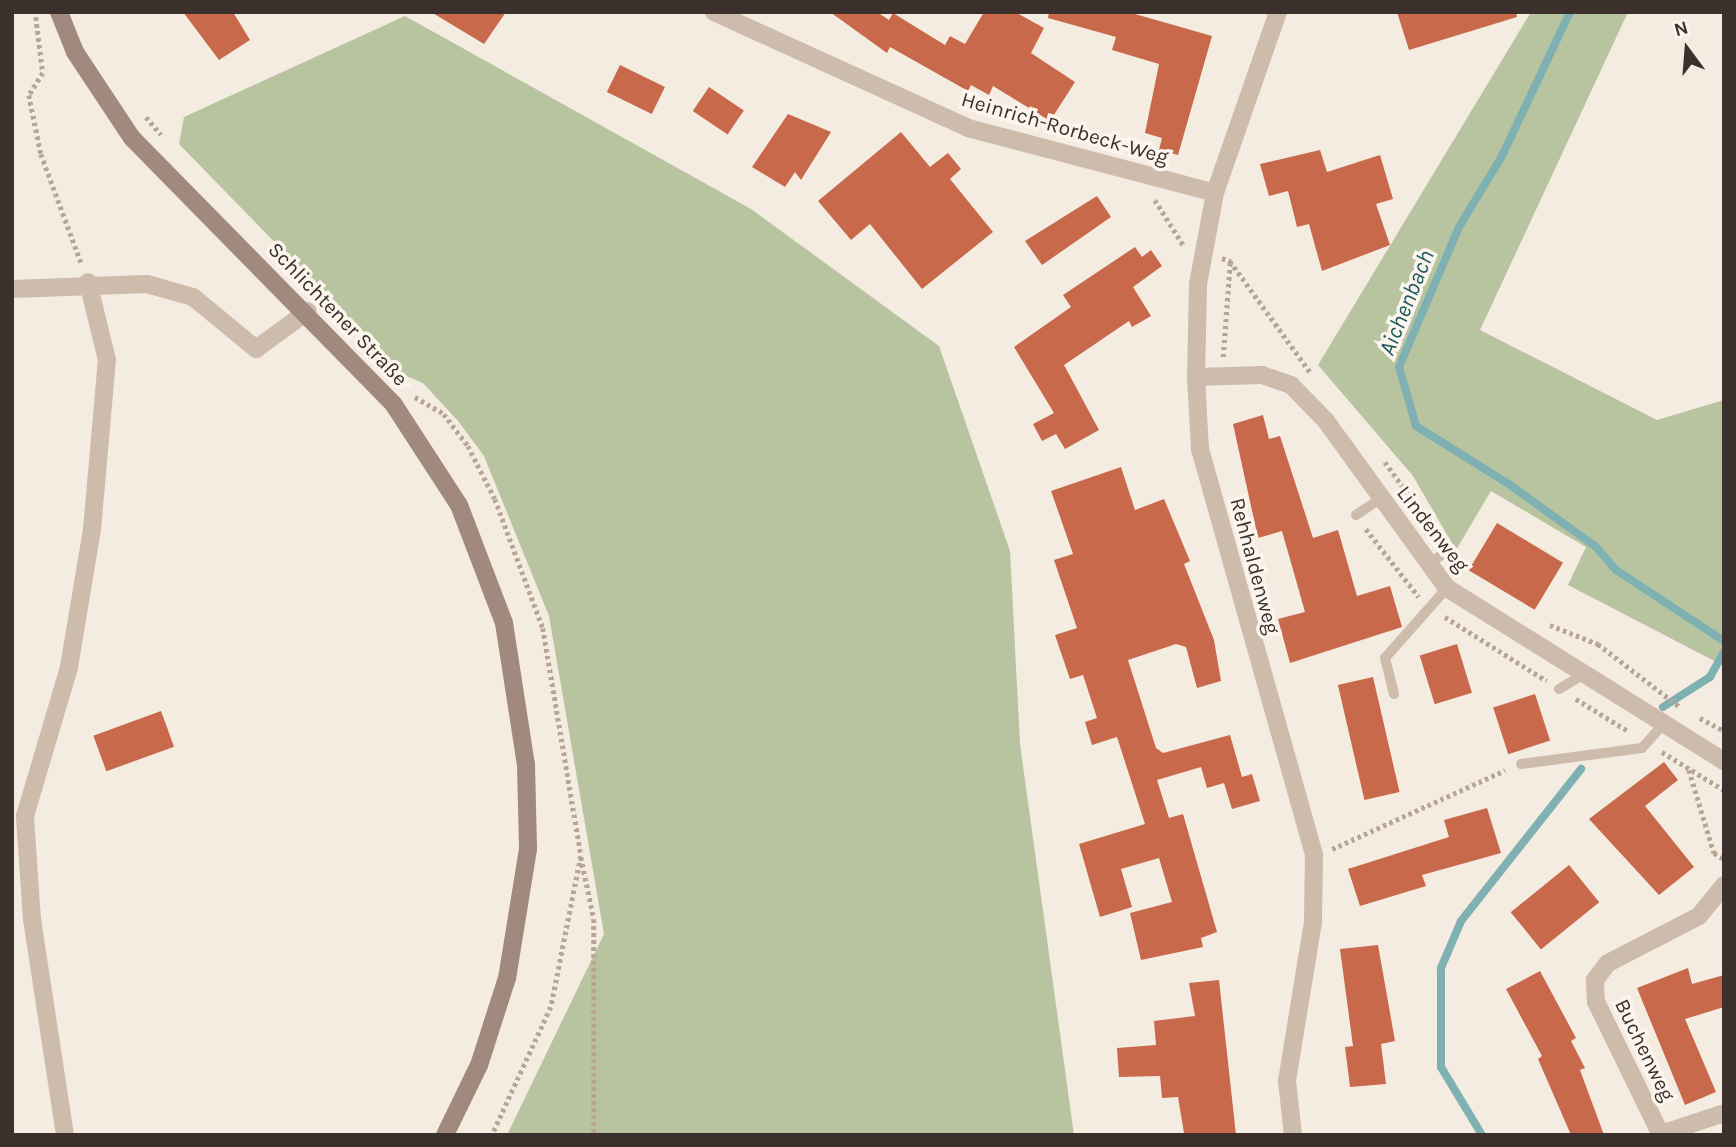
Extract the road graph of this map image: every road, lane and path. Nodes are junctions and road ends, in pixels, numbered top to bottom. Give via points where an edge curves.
1 (36, 12) edge
2 (59, 12) edge
3 (714, 12) edge
4 (1278, 12) edge
5 (141, 111) dead end
6 (169, 142) dead end
7 (1140, 173) junction
8 (1215, 193) junction
9 (1203, 253) junction
10 (282, 257) dead end
11 (1230, 261) junction
12 (88, 282) junction
13 (12, 289) edge
14 (308, 311) junction
15 (377, 354) dead end
16 (1222, 375) junction
17 (1196, 377) junction
18 (1316, 380) dead end
19 (409, 389) dead end
20 (415, 397) dead end
21 (1376, 452) dead end
22 (1380, 499) junction
23 (1356, 514) dead end
24 (1447, 551) joint
25 (1429, 564) junction
26 (1447, 587) junction
27 (1542, 622) dead end
28 (1582, 675) junction
29 (1559, 689) dead end
30 (1394, 694) dead end
31 (1679, 706) dead end
32 (1663, 726) junction
33 (1702, 748) junction
34 (1724, 761) edge
35 (1521, 764) joint
36 (1332, 849) dead end
37 (581, 856) dead end
38 (1724, 859) edge
39 (1724, 884) edge
40 (1724, 1112) edge
41 (65, 1135) edge
42 (445, 1135) edge
43 (594, 1135) edge
44 (1293, 1135) edge
45 (1661, 1135) edge

1 - 12 path via 43,73 29,95 41,154
2 - 14 main road, Schlichtener Straße via 75,52 132,138
3 - 7 street, Heinrich-Rorbeck-Weg via 968,128
4 - 8 street, Rehhaldenweg
5 - 6 path
7 - 8 street, Heinrich-Rorbeck-Weg
7 - 9 path via 1182,245
8 - 9 street, Rehhaldenweg
9 - 11 path
9 - 17 street, Rehhaldenweg
10 - 15 path
11 - 16 path
11 - 18 path
12 - 13 street
12 - 14 street via 147,284 193,297 256,349
12 - 41 street via 107,360 92,530 69,667 25,816 32,920
14 - 42 main road, Schlichtener Straße via 394,405 459,505 504,623 519,698 528,849 520,911 483,1052
16 - 17 street, Lindenweg
16 - 22 street, Lindenweg via 1262,375 1291,385 1326,421
17 - 44 street, Rehhaldenweg via 1200,449 1314,855 1313,922 1287,1081
19 - 20 path
21 - 24 path
22 - 23 lane
22 - 25 street, Lindenweg
24 - 25 lane
25 - 26 street, Lindenweg
26 - 28 street, Lindenweg
26 - 30 lane via 1385,658
27 - 31 path via 1598,644 1666,690
28 - 29 lane
28 - 32 street, Lindenweg
32 - 33 street, Lindenweg
32 - 35 lane via 1642,748
33 - 34 street, Lindenweg
33 - 38 path via 1689,769 1714,853
35 - 36 path
37 - 43 path via 594,919
39 - 45 street, Buchenweg via 1699,916 1608,962 1595,980 1596,1002
40 - 45 street

